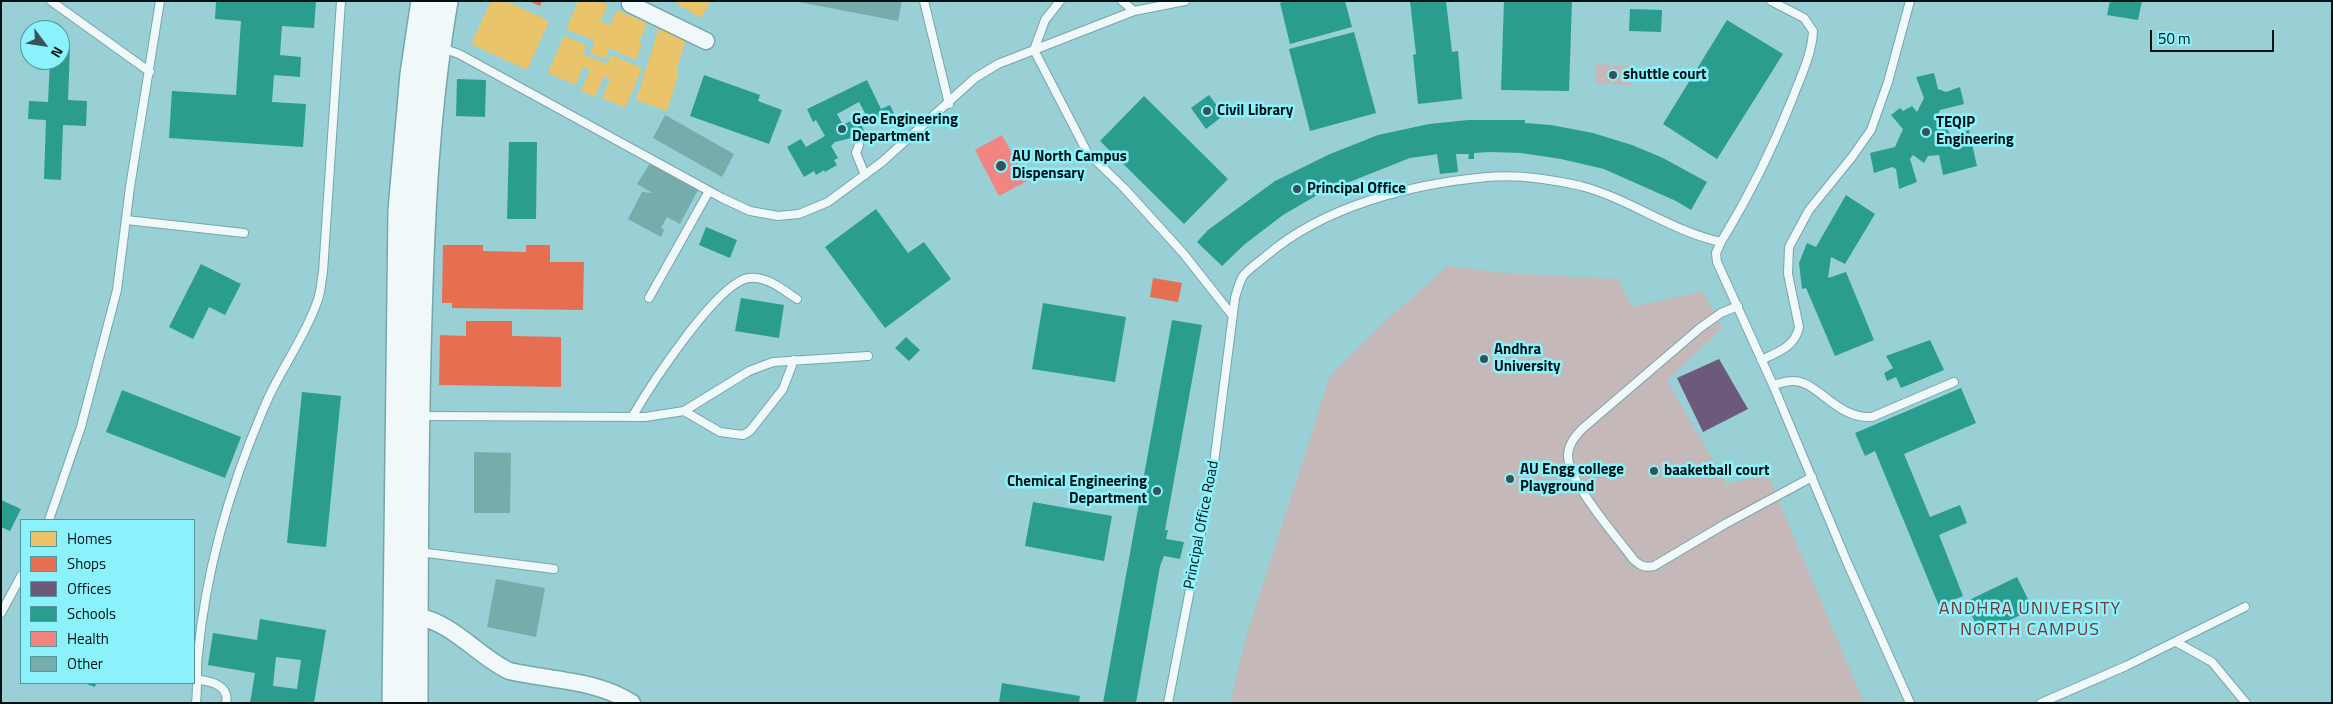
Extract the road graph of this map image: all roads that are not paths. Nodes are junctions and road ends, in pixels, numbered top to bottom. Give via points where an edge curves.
1 (52, 1) edge
2 (160, 1) edge
3 (341, 1) edge
4 (424, 1) edge
5 (445, 1) edge
6 (924, 1) edge
7 (1060, 1) edge
8 (1122, 1) edge
9 (1184, 1) edge
10 (1771, 1) edge
11 (1910, 1) edge
12 (629, 2) edge
13 (1134, 12) junction
14 (706, 41) dead end
15 (437, 46) junction
16 (1034, 50) junction
17 (150, 72) junction
18 (948, 104) junction
19 (859, 145) dead end
20 (865, 174) junction
21 (709, 190) junction
22 (126, 220) junction
23 (244, 233) dead end
24 (1721, 242) junction
25 (649, 298) dead end
26 (798, 299) dead end
27 (1738, 306) junction
28 (1232, 315) junction
29 (868, 356) dead end
30 (794, 360) junction
31 (1762, 360) junction
32 (1954, 382) dead end
33 (1774, 385) junction
34 (684, 411) junction
35 (416, 416) junction
36 (632, 417) junction
37 (1812, 476) junction
38 (49, 519) edge
39 (416, 552) junction
40 (554, 569) dead end
41 (20, 578) edge
42 (2245, 607) dead end
43 (1, 613) edge
44 (415, 616) junction
45 (2176, 642) junction
46 (199, 680) junction
47 (196, 703) edge
48 (226, 703) edge
49 (395, 703) edge
50 (415, 703) edge
51 (632, 703) edge
52 (1168, 703) edge
53 (1910, 703) edge
54 (2041, 703) edge
55 (2246, 703) edge

1 - 17 lane
2 - 17 lane
3 - 46 lane via 323,272 318,299 263,409 227,507 211,569 198,655
4 - 49 main road via 410,101 401,210
5 - 15 main road
6 - 18 lane
7 - 16 lane via 1045,20
8 - 13 lane
9 - 13 lane
10 - 24 lane via 1804,18 1813,31 1813,40 1774,144
11 - 31 lane via 1871,130 1809,210 1789,246 1788,274 1799,327 1797,335 1790,345
12 - 14 street
13 - 16 lane
15 - 21 lane via 459,54
15 - 35 main road via 423,188
16 - 18 lane via 998,64 975,78
16 - 28 lane via 1087,152 1183,253
17 - 22 lane
18 - 20 lane
19 - 20 lane via 856,153
20 - 21 lane via 828,202 799,214 778,216 750,211
21 - 25 lane
22 - 23 lane
22 - 38 lane via 117,290 81,427
24 - 27 lane via 1716,253 1717,262
24 - 28 lane, Principal Office Road via 1704,239 1620,199 1581,186 1534,177 1488,177 1381,196 1304,228 1243,276 1234,298
26 - 36 lane via 762,279 748,278 731,288 683,338
27 - 31 lane
27 - 37 lane via 1700,328 1582,429 1572,440 1568,455 1572,471 1633,559 1647,567 1654,566
28 - 52 lane, Principal Office Road via 1213,472
29 - 30 lane
30 - 34 lane via 773,362 749,370
30 - 34 lane via 782,389 744,435 720,432
31 - 33 lane
32 - 33 lane via 1872,417 1850,414 1793,380
33 - 37 lane
34 - 36 lane
35 - 36 lane
35 - 39 main road
37 - 53 lane
39 - 40 lane
39 - 44 main road
41 - 43 lane
42 - 45 lane
44 - 50 main road
44 - 51 street via 439,623 508,671 605,689
45 - 54 lane
45 - 55 lane via 2212,662
46 - 47 lane
46 - 48 lane via 213,681 223,688

